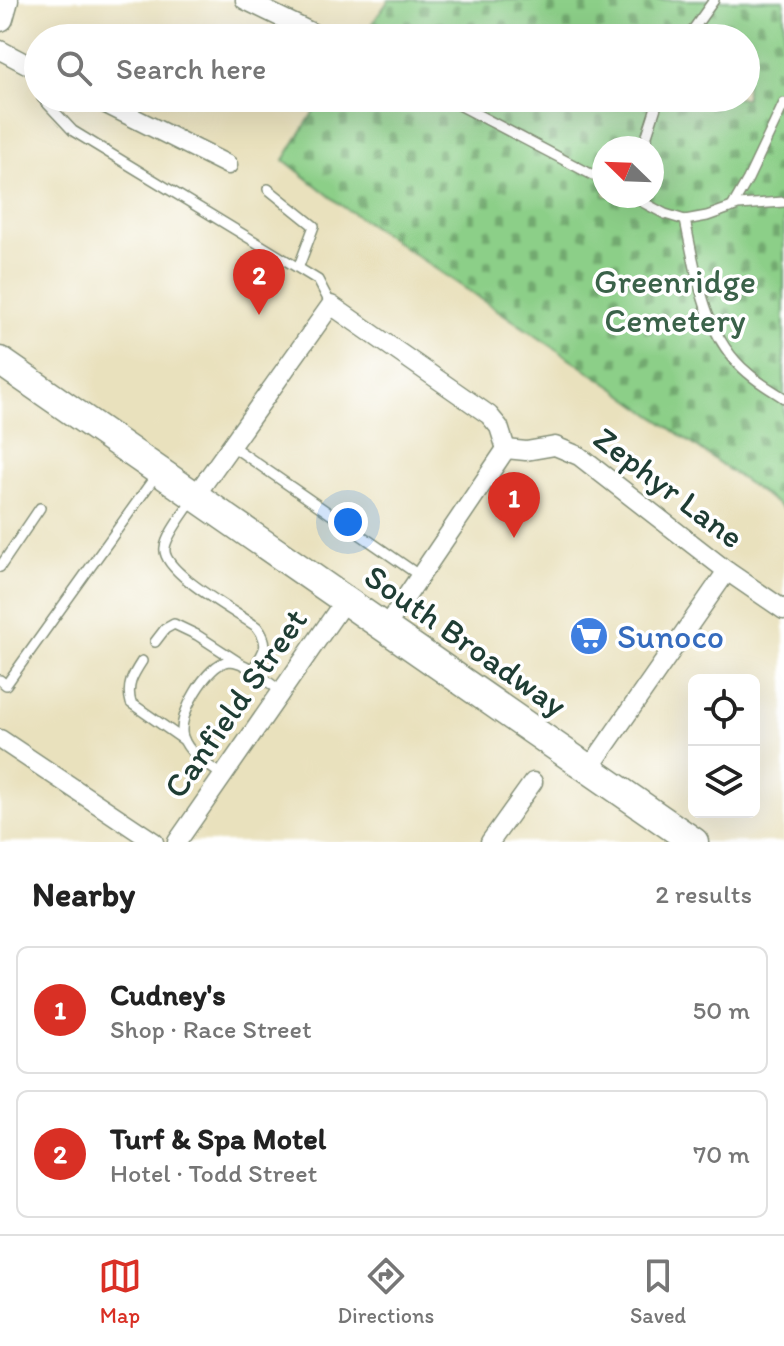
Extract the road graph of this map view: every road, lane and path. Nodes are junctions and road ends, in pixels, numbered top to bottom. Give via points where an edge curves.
1 (5, 0) edge
2 (245, 0) edge
3 (714, 0) edge
4 (0, 18) edge
5 (294, 24) edge
6 (697, 24) edge
7 (0, 50) edge
8 (24, 63) edge
9 (784, 103) edge
10 (55, 112) edge
11 (122, 112) edge
12 (473, 112) edge
13 (654, 112) edge
14 (647, 136) edge
15 (228, 165) dead end
16 (592, 175) edge
17 (268, 189) dead end
18 (784, 202) edge
19 (657, 208) edge
20 (731, 208) junction
21 (685, 220) junction
22 (299, 266) junction
23 (331, 305) junction
24 (0, 361) edge
25 (784, 398) edge
26 (232, 446) junction
27 (506, 449) junction
28 (158, 471) junction
29 (195, 496) junction
30 (40, 508) dead end
31 (0, 567) edge
32 (727, 571) junction
33 (420, 576) junction
34 (345, 600) junction
35 (784, 610) edge
36 (385, 628) junction
37 (155, 642) dead end
38 (142, 661) dead end
39 (240, 663) junction
40 (252, 670) junction
41 (0, 680) edge
42 (282, 692) junction
43 (0, 739) edge
44 (184, 740) junction
45 (589, 769) junction
46 (223, 776) junction
47 (533, 782) dead end
48 (154, 842) edge
49 (177, 842) edge
50 (490, 842) edge
51 (694, 842) edge

1 - 4 street
2 - 5 street
3 - 6 lane
7 - 8 street
9 - 20 lane
10 - 22 lane via 73,131
11 - 15 street
12 - 16 lane
13 - 14 lane
17 - 22 lane via 314,226
18 - 20 lane
19 - 21 lane
20 - 21 lane
21 - 25 lane via 711,321 746,372
22 - 23 lane via 318,280
23 - 26 street
23 - 27 street via 489,415
24 - 28 main road, South Broadway
26 - 29 street
26 - 33 lane
27 - 32 street, Zephyr Lane via 555,446 579,456
27 - 33 street
28 - 29 main road, South Broadway
28 - 41 lane via 6,685
29 - 34 main road, South Broadway
29 - 40 lane via 165,546 165,558 180,575 265,637 266,646
30 - 31 lane
32 - 35 street, Zephyr Lane
32 - 45 street
33 - 36 street
34 - 36 main road, South Broadway
34 - 42 street, Canfield Street
36 - 45 main road, South Broadway
37 - 39 lane via 174,624
38 - 44 lane via 131,679 131,703
39 - 40 lane
39 - 44 lane via 218,664 208,675 184,713
40 - 42 lane
42 - 46 street, Canfield Street
43 - 48 street
44 - 46 lane
45 - 51 main road, South Broadway
46 - 49 street, Canfield Street
47 - 50 street

